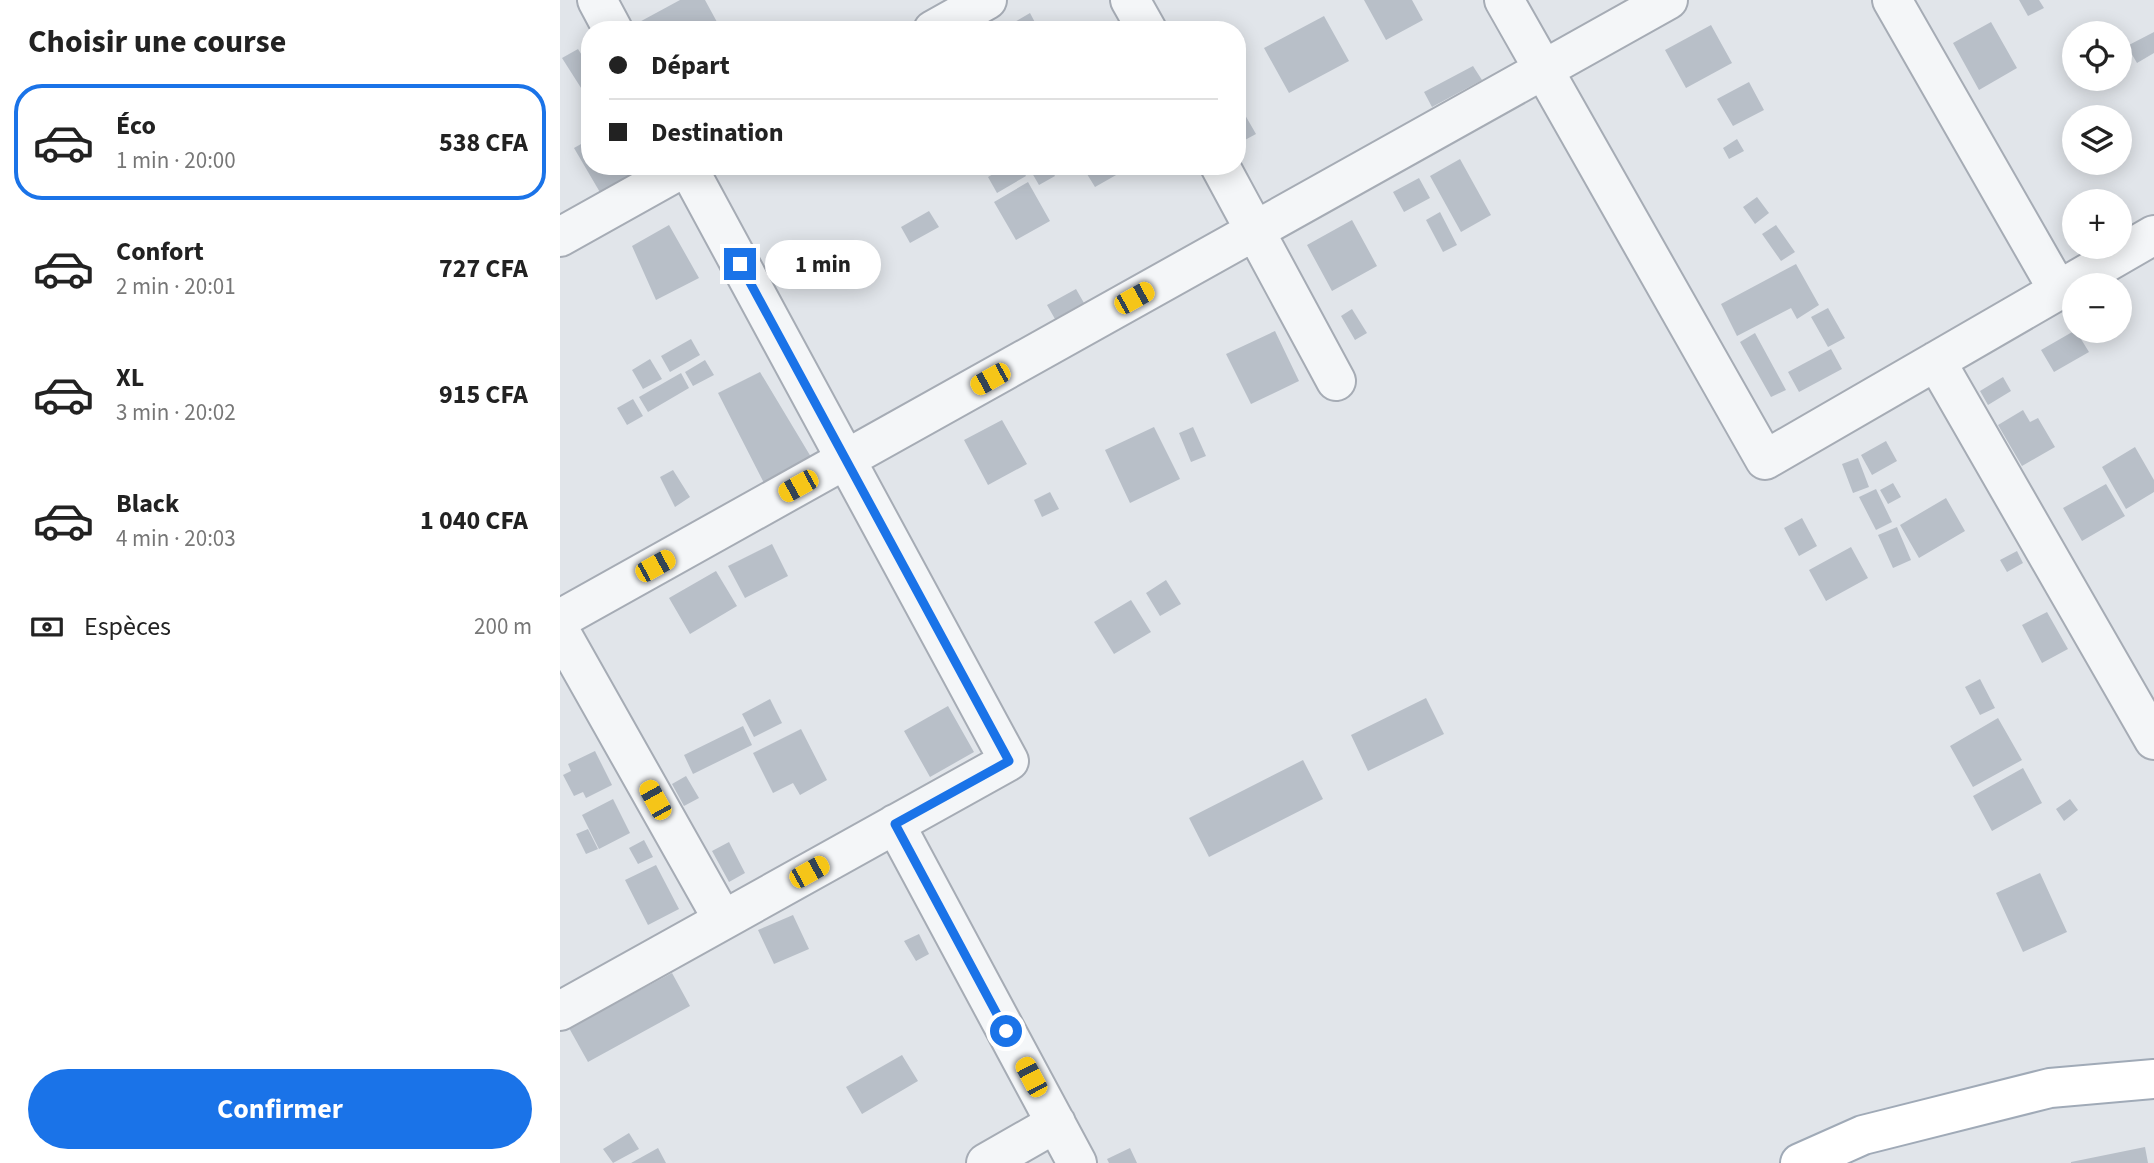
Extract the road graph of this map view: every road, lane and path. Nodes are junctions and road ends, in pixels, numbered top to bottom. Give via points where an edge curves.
1 (597, 0) edge
2 (987, 0) edge
3 (1130, 0) edge
4 (1504, 0) edge
5 (1668, 0) edge
6 (1892, 0) edge
7 (608, 21) edge
8 (949, 21) edge
9 (1141, 21) edge
10 (1543, 70) junction
11 (671, 175) edge
12 (692, 175) edge
13 (1225, 175) edge
14 (1255, 231) junction
15 (2154, 235) edge
16 (560, 237) edge
17 (2058, 290) junction
18 (1936, 361) junction
19 (1336, 381) dead end
20 (846, 459) junction
21 (560, 619) edge
22 (560, 631) edge
23 (2154, 740) edge
24 (895, 824) junction
25 (723, 920) junction
26 (560, 1011) edge
27 (2154, 1079) edge
28 (1056, 1123) junction
29 (986, 1163) edge
30 (1077, 1163) edge
31 (1800, 1163) edge

1 - 7 street
2 - 8 street
3 - 9 street
4 - 10 street
5 - 10 street
6 - 17 street
10 - 14 street
10 - 18 street via 1765,460
11 - 16 street
12 - 20 street
13 - 14 street
14 - 19 street
14 - 20 street
15 - 17 street
17 - 18 street
18 - 23 street
20 - 21 street
20 - 24 street via 1009,761
22 - 25 street
24 - 25 street
24 - 28 street
25 - 26 street
27 - 31 main road via 2050,1088 1863,1135
28 - 29 street
28 - 30 street

